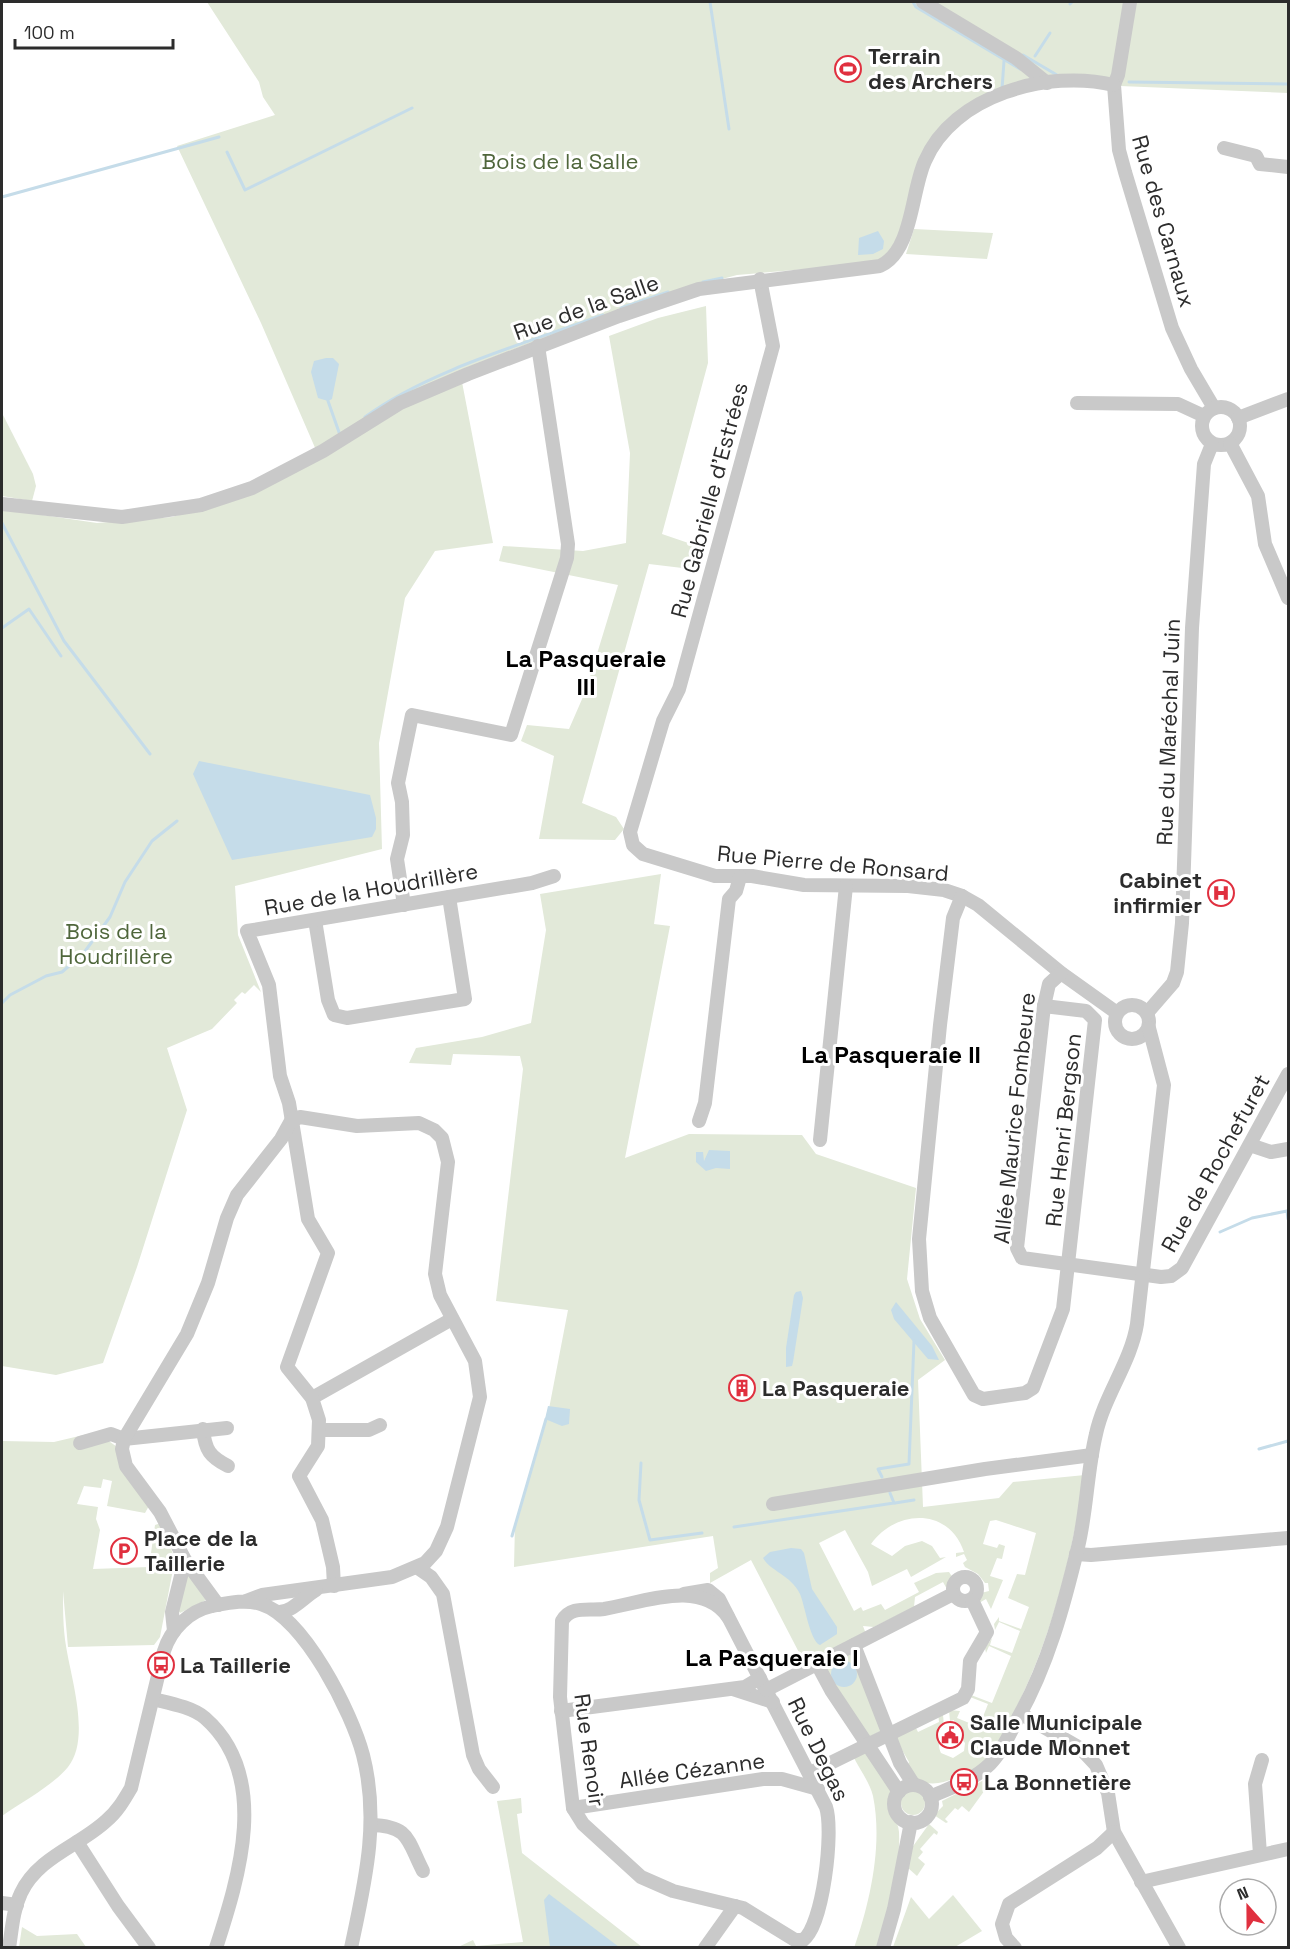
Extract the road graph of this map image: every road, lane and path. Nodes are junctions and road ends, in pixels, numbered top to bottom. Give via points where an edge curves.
1 (923, 2) edge
2 (1130, 2) edge
3 (1047, 83) junction
4 (1114, 85) junction
5 (1224, 148) dead end
6 (1288, 167) edge
7 (760, 279) junction
8 (538, 346) junction
9 (1288, 399) edge
10 (1077, 403) dead end
11 (1209, 412) junction
12 (1238, 418) junction
13 (1230, 443) junction
14 (1212, 444) junction
15 (2, 504) edge
16 (1288, 598) edge
17 (630, 832) joint
18 (554, 876) dead end
19 (723, 877) junction
20 (740, 877) junction
21 (846, 886) junction
22 (962, 896) junction
23 (449, 897) junction
24 (729, 899) junction
25 (404, 905) junction
26 (315, 920) junction
27 (1061, 973) junction
28 (1044, 1006) junction
29 (1118, 1013) junction
30 (1147, 1013) junction
31 (1149, 1028) junction
32 (1137, 1038) junction
33 (1288, 1074) edge
34 (1163, 1076) junction
35 (291, 1121) junction
36 (699, 1121) dead end
37 (820, 1140) dead end
38 (1250, 1145) junction
39 (1288, 1149) edge
40 (1069, 1266) junction
41 (1143, 1274) junction
42 (452, 1318) junction
43 (312, 1398) junction
44 (380, 1425) dead end
45 (227, 1428) dead end
46 (203, 1429) junction
47 (320, 1430) junction
48 (124, 1439) junction
49 (80, 1443) dead end
50 (1092, 1455) junction
51 (228, 1466) dead end
52 (773, 1504) dead end
53 (1288, 1538) edge
54 (1076, 1554) junction
55 (185, 1560) junction
56 (418, 1568) junction
57 (334, 1586) junction
58 (319, 1589) junction
59 (283, 1593) junction
60 (953, 1594) junction
61 (706, 1595) joint
62 (972, 1600) junction
63 (246, 1601) junction
64 (218, 1605) junction
65 (294, 1605) junction
66 (278, 1612) junction
67 (174, 1631) junction
68 (299, 1635) junction
69 (854, 1645) junction
70 (817, 1664) junction
71 (731, 1689) junction
72 (766, 1690) junction
73 (153, 1699) junction
74 (561, 1711) junction
75 (1021, 1714) junction
76 (890, 1732) junction
77 (868, 1744) junction
78 (1262, 1760) dead end
79 (808, 1770) junction
80 (782, 1779) junction
81 (914, 1785) junction
82 (493, 1787) dead end
83 (818, 1789) junction
84 (899, 1792) junction
85 (930, 1797) junction
86 (573, 1808) junction
87 (911, 1822) junction
88 (371, 1825) junction
89 (1114, 1832) junction
90 (77, 1842) junction
91 (1288, 1849) edge
92 (1260, 1854) junction
93 (423, 1871) dead end
94 (1142, 1882) junction
95 (2, 1903) edge
96 (17, 1905) junction
97 (735, 1906) junction
98 (804, 1944) edge
99 (9, 1947) edge
100 (148, 1947) edge
101 (216, 1947) edge
102 (351, 1947) edge
103 (705, 1947) edge
104 (883, 1947) edge
105 (1015, 1947) edge
106 (1179, 1947) edge

1 - 3 street via 1016,58
2 - 4 street, Rue des Carnaux
3 - 4 street, Rue de la Salle
3 - 7 street, Rue de la Salle via 982,104 955,120 934,141 923,163 901,247 889,262 835,274
4 - 11 street, Rue des Carnaux via 1119,150 1172,328
5 - 6 street via 1256,156 1260,164
7 - 8 street, Rue de la Salle via 699,289
7 - 17 street, Rue Gabrielle d’Estrées via 773,346 679,689 663,721
8 - 15 street, Rue de la Salle via 400,403 315,455 226,498 122,518
8 - 25 street via 567,558 511,735 412,715 398,783 403,835 397,859
9 - 12 street
10 - 11 street via 1178,404
11 - 12 street via 1229,408
11 - 14 street via 1202,433
12 - 13 street via 1238,434
13 - 14 street
13 - 16 street via 1258,496 1265,544
14 - 30 street, Rue du Maréchal Juin via 1204,464 1191,628 1185,884 1177,972 1168,990
17 - 19 street, Rue Pierre de Ronsard via 633,845 643,854 701,874
18 - 23 street, Rue de la Houdrillère
19 - 20 street, Rue Pierre de Ronsard
19 - 24 street
20 - 21 street, Rue Pierre de Ronsard
20 - 24 street
21 - 22 street, Rue Pierre de Ronsard via 908,886
21 - 37 street
22 - 27 street, Rue Pierre de Ronsard
22 - 40 street via 953,918 947,966 919,1251 925,1306 969,1389 979,1398 1025,1393 1034,1388 1061,1317
23 - 25 street, Rue de la Houdrillère
23 - 26 street via 465,999 346,1018 334,1015
24 - 36 street via 705,1103
25 - 26 street, Rue de la Houdrillère
26 - 35 street, Rue de la Houdrillère via 246,931 268,985 280,1077
27 - 28 street, Allée Maurice Fombeure via 1049,984
27 - 29 street, Rue Pierre de Ronsard
28 - 40 street, Allée Maurice Fombeure via 1017,1248 1025,1259
28 - 40 street, Rue Henri Bergson via 1086,1011 1095,1020
29 - 30 street via 1122,1007 1133,1004
29 - 32 street via 1118,1032 1125,1038
30 - 31 street
31 - 32 street
31 - 34 street
32 - 34 street
33 - 38 street, Rue de Rochefuret
34 - 41 street
35 - 42 street via 300,1117 366,1126 419,1123 442,1138 448,1162 435,1274
35 - 43 street via 308,1219 328,1253 287,1367
35 - 48 street via 237,1195 191,1326
38 - 39 street via 1270,1152
38 - 41 street, Rue de Rochefuret via 1182,1268 1167,1277
40 - 41 street, Allée Maurice Fombeure
41 - 50 street via 1136,1331 1102,1413
42 - 43 street
42 - 56 street via 475,1361 480,1397 447,1527 432,1556
43 - 47 street
44 - 47 street via 369,1430
45 - 46 street
46 - 48 street
46 - 51 street via 205,1448
47 - 57 street via 315,1454 299,1476 322,1520
48 - 49 street via 111,1434
48 - 55 street via 126,1466 160,1512
50 - 52 street
50 - 54 street
53 - 54 street
54 - 75 street via 1049,1649
55 - 64 street
55 - 67 street via 174,1603
56 - 57 street via 392,1577
56 - 82 street via 443,1594 473,1755 478,1769
57 - 58 street
58 - 59 street
58 - 65 street
59 - 63 street
59 - 65 street via 288,1594
59 - 66 street via 274,1602
60 - 62 street via 961,1601
60 - 62 street via 956,1581 969,1578 977,1586
60 - 69 street
61 - 72 street, Rue Degas via 719,1599
61 - 74 street, Rue Renoir via 576,1610 565,1617
62 - 76 street, Allée Cézanne via 987,1632 970,1661 968,1689 963,1698
63 - 64 street
63 - 66 street
64 - 67 street via 194,1613
65 - 66 street via 288,1611
65 - 68 street
66 - 68 street
67 - 73 street via 166,1644
68 - 88 street via 335,1686 355,1731 366,1768
69 - 70 street
69 - 76 street
70 - 72 street
70 - 77 street
71 - 72 street
71 - 72 street
71 - 74 street
72 - 79 street, Rue Degas
73 - 90 street via 131,1788 106,1821
73 - 101 street via 203,1717 226,1746 239,1776 244,1831 238,1872
74 - 86 street, Rue Renoir
75 - 85 street via 989,1765 964,1782
75 - 89 street via 1080,1749 1096,1765 1108,1793
76 - 77 street, Allée Cézanne
76 - 81 street via 900,1763
77 - 79 street, Allée Cézanne
77 - 84 street
78 - 92 street via 1255,1784
79 - 80 street, Allée Cézanne
79 - 83 street, Rue Degas
80 - 83 street, Allée Cézanne
80 - 86 street, Allée Cézanne
81 - 84 street
81 - 85 street
83 - 98 street, Rue Degas via 829,1815 828,1857 811,1930
84 - 87 street via 894,1802 896,1813
85 - 87 street via 928,1815
86 - 97 street, Rue Renoir via 583,1824 641,1877 673,1892
87 - 104 street
88 - 93 street via 393,1826 401,1831
88 - 102 street via 369,1862
89 - 94 street
89 - 105 street via 1097,1848 1009,1904 1002,1924 1006,1938
90 - 96 street via 32,1875
90 - 100 street
91 - 92 street
92 - 94 street
94 - 106 street
95 - 96 street
96 - 99 street
97 - 98 street, Rue Renoir
97 - 103 street

